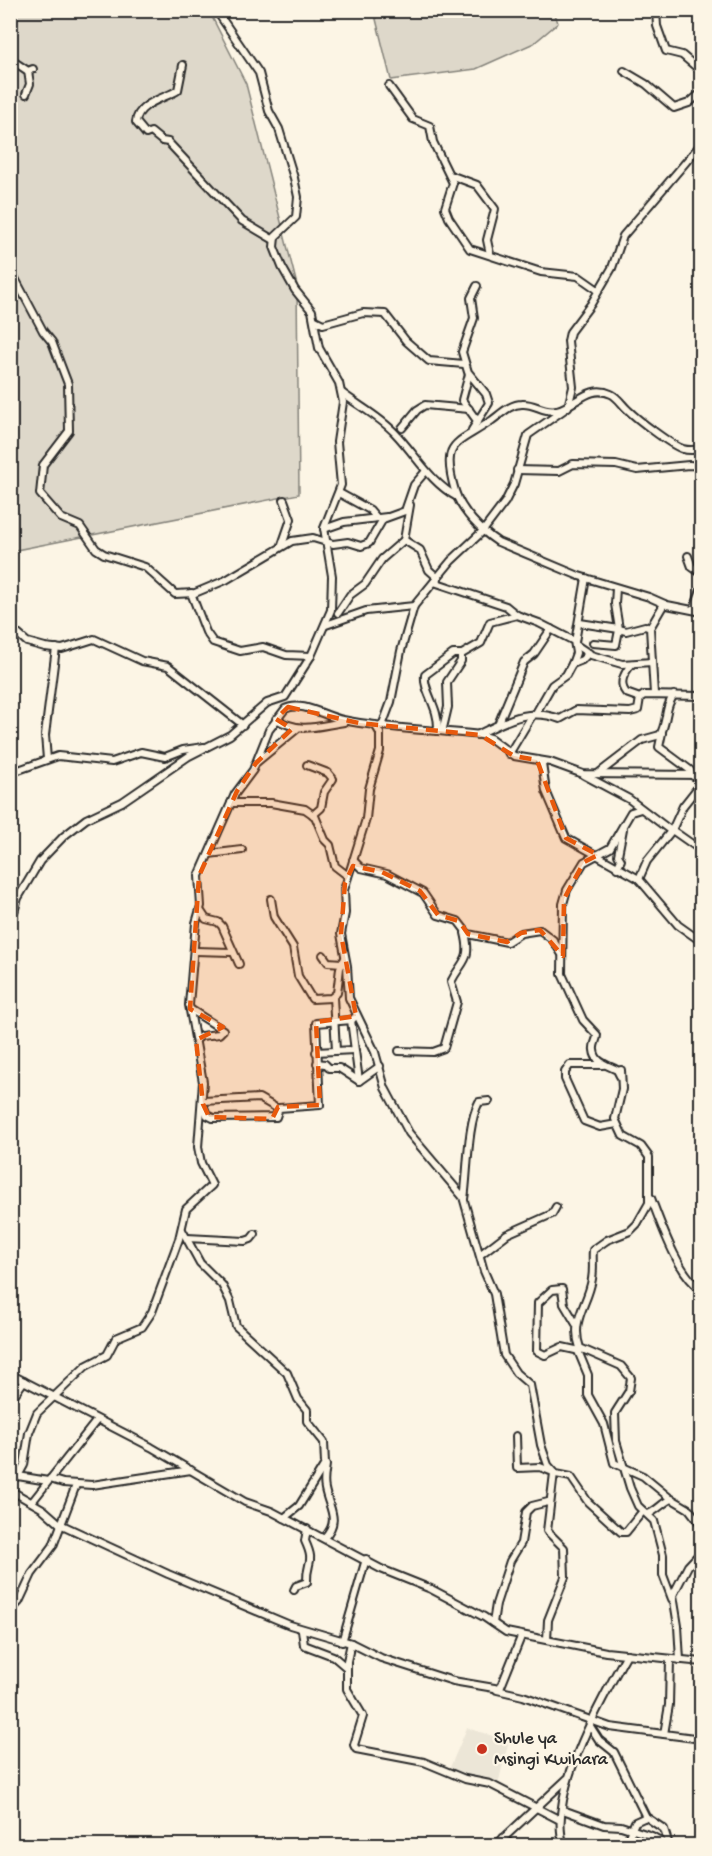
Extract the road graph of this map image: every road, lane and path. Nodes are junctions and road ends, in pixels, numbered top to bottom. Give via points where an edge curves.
1 (216, 10) edge
2 (656, 10) edge
3 (10, 59) edge
4 (183, 65) dead end
5 (624, 71) dead end
6 (702, 72) edge
7 (389, 86) dead end
8 (702, 92) edge
9 (26, 94) dead end
10 (702, 142) edge
11 (450, 175) junction
12 (274, 240) junction
13 (490, 254) junction
14 (10, 269) edge
15 (477, 286) dead end
16 (598, 290) junction
17 (315, 320) junction
18 (464, 364) junction
19 (469, 374) junction
20 (342, 393) junction
21 (568, 407) junction
22 (469, 409) junction
23 (478, 422) junction
24 (402, 428) dead end
25 (472, 430) junction
26 (702, 447) edge
27 (702, 466) edge
28 (517, 470) junction
29 (426, 471) junction
30 (339, 493) junction
31 (457, 497) junction
32 (284, 500) dead end
33 (411, 501) junction
34 (376, 517) junction
35 (388, 517) junction
36 (324, 529) junction
37 (483, 531) junction
38 (404, 540) junction
39 (326, 541) junction
40 (282, 545) junction
41 (688, 556) dead end
42 (702, 574) edge
43 (586, 578) junction
44 (436, 580) junction
45 (702, 587) edge
46 (616, 588) junction
47 (190, 593) junction
48 (332, 603) junction
49 (664, 604) junction
50 (414, 606) junction
51 (694, 609) junction
52 (702, 612) edge
53 (338, 614) junction
54 (516, 615) junction
55 (344, 619) junction
56 (580, 623) junction
57 (326, 625) junction
58 (10, 627) edge
59 (650, 628) junction
60 (551, 629) junction
61 (619, 629) junction
62 (592, 643) dead end
63 (575, 644) junction
64 (56, 648) junction
65 (589, 653) junction
66 (461, 654) junction
67 (311, 656) junction
68 (652, 662) junction
69 (572, 664) junction
70 (632, 664) junction
71 (654, 694) junction
72 (674, 695) junction
73 (701, 696) edge
74 (640, 698) junction
75 (535, 713) junction
76 (276, 719) junction
77 (351, 722) junction
78 (499, 722) junction
79 (243, 725) junction
80 (379, 725) junction
81 (298, 729) junction
82 (441, 730) junction
83 (662, 732) junction
84 (477, 735) junction
85 (208, 746) junction
86 (509, 754) junction
87 (47, 759) junction
88 (537, 760) junction
89 (256, 763) junction
90 (307, 765) dead end
91 (10, 774) edge
92 (583, 774) junction
93 (598, 774) junction
94 (693, 776) junction
95 (702, 776) edge
96 (702, 782) edge
97 (231, 803) junction
98 (641, 808) junction
99 (313, 815) junction
100 (624, 826) junction
101 (672, 830) junction
102 (242, 850) dead end
103 (702, 851) edge
104 (209, 854) junction
105 (598, 855) junction
106 (353, 860) junction
107 (617, 868) junction
108 (348, 876) junction
109 (639, 879) junction
110 (271, 899) dead end
111 (200, 910) junction
112 (10, 927) edge
113 (465, 933) junction
114 (702, 942) edge
115 (195, 951) junction
116 (232, 952) junction
117 (323, 955) dead end
118 (563, 956) junction
119 (344, 960) junction
120 (239, 964) dead end
121 (333, 997) junction
122 (190, 1009) junction
123 (353, 1018) junction
124 (336, 1022) junction
125 (196, 1040) junction
126 (336, 1050) junction
127 (354, 1050) junction
128 (399, 1051) dead end
129 (316, 1052) junction
130 (317, 1063) junction
131 (380, 1066) junction
132 (607, 1066) junction
133 (359, 1081) junction
134 (489, 1101) dead end
135 (203, 1102) junction
136 (278, 1109) junction
137 (617, 1124) junction
138 (648, 1189) junction
139 (464, 1199) junction
140 (556, 1207) dead end
141 (182, 1230) junction
142 (255, 1234) dead end
143 (187, 1238) junction
144 (481, 1254) junction
145 (702, 1290) edge
146 (578, 1326) junction
147 (581, 1350) junction
148 (10, 1374) edge
149 (24, 1381) junction
150 (54, 1396) junction
151 (10, 1401) edge
152 (97, 1420) junction
153 (516, 1436) dead end
154 (326, 1458) junction
155 (626, 1469) junction
156 (191, 1470) junction
157 (554, 1472) junction
158 (18, 1476) junction
159 (49, 1480) junction
160 (10, 1481) edge
161 (76, 1485) junction
162 (10, 1490) edge
163 (671, 1499) junction
164 (32, 1502) junction
165 (548, 1502) junction
166 (645, 1513) junction
167 (284, 1518) junction
168 (60, 1524) junction
169 (702, 1526) edge
170 (308, 1529) junction
171 (324, 1538) junction
172 (702, 1551) edge
173 (366, 1559) junction
174 (294, 1590) dead end
175 (672, 1599) junction
176 (10, 1611) edge
177 (493, 1623) junction
178 (302, 1630) junction
179 (521, 1636) junction
180 (547, 1640) junction
181 (342, 1642) junction
182 (351, 1643) junction
183 (627, 1654) junction
184 (670, 1659) junction
185 (680, 1660) junction
186 (702, 1662) edge
187 (347, 1668) junction
188 (496, 1690) junction
189 (593, 1719) junction
190 (590, 1726) junction
191 (663, 1734) junction
192 (702, 1739) edge
193 (569, 1778) junction
194 (535, 1807) junction
195 (563, 1810) junction
196 (646, 1817) junction
197 (560, 1820) junction
198 (631, 1832) junction
199 (503, 1838) junction
200 (495, 1845) edge
201 (513, 1845) edge
202 (564, 1845) edge
203 (625, 1845) edge

1 - 12 street via 260,74 294,178 298,197 296,217
2 - 6 street via 666,51 684,57
3 - 9 street via 31,70
4 - 12 street via 178,90 155,99 137,116 136,122 146,134 152,132 168,142 242,221
5 - 8 street via 674,108 689,103
7 - 11 street via 413,119 430,126 433,142
10 - 16 street via 624,236 612,268
11 - 13 street via 452,189 445,204 448,218 470,249
11 - 13 street via 477,185 495,209 487,240
12 - 17 street via 282,267
13 - 16 street via 541,272 578,276
14 - 47 street via 54,344 68,383 69,431 44,465 40,494 61,518 80,526 102,554 145,567 176,595
15 - 18 street via 471,298 474,318 462,344
16 - 21 street via 570,332 573,387
17 - 18 street via 323,324 363,313 385,314 429,361
17 - 20 street via 319,348
18 - 19 street
19 - 22 street via 461,396
19 - 23 street via 488,399
20 - 29 street via 394,431
20 - 30 street
21 - 25 street via 548,411 516,404
21 - 26 street via 585,394 611,394 675,446 694,450
21 - 28 street via 528,435
22 - 23 street
22 - 24 street via 425,405
23 - 25 street
25 - 31 street via 459,440 449,456
27 - 28 street via 637,470 616,465 573,464 559,471
28 - 37 street via 511,492
29 - 31 street via 446,492
29 - 33 street via 414,485
30 - 34 street
30 - 36 street
31 - 37 street
32 - 40 street via 291,519
33 - 35 street via 405,512
33 - 38 street
34 - 35 street
34 - 36 street
35 - 39 street via 364,545
36 - 39 street
37 - 43 street via 498,542
37 - 44 street
38 - 44 street via 419,549
38 - 53 street via 382,559
39 - 40 street via 313,538
39 - 48 street
40 - 47 street via 244,572
41 - 42 street via 692,567
43 - 46 street
43 - 56 street
44 - 50 street
44 - 54 street via 508,607
45 - 51 street
46 - 49 street
46 - 61 street
47 - 67 street via 213,642 240,651 263,647 286,655
48 - 53 street
48 - 57 street
49 - 51 street
49 - 59 street
50 - 55 street via 379,609
50 - 80 street via 392,702
51 - 52 street
53 - 55 street
54 - 60 street
54 - 66 street via 490,622 481,643
55 - 57 street
56 - 61 street
56 - 63 street
57 - 67 street
58 - 64 street via 33,645
59 - 61 street
59 - 68 street
60 - 63 street
60 - 78 street via 524,663
61 - 62 street via 615,646
63 - 65 street
63 - 69 street
64 - 79 street via 94,639 142,661 165,665
64 - 87 street via 45,735
65 - 69 street
65 - 70 street
66 - 82 street via 461,661 447,682 448,707
66 - 82 street via 444,660 425,677
67 - 79 street via 285,697 267,703
68 - 70 street
68 - 71 street
69 - 75 street via 566,675 552,685
70 - 74 street via 623,677 622,688
71 - 72 street
71 - 74 street
72 - 73 street
72 - 83 street via 667,704
74 - 75 street via 636,711 576,710 560,719
75 - 78 street
75 - 86 street
76 - 77 street via 288,707 298,706
76 - 81 street
76 - 89 street
77 - 80 street
77 - 81 street
78 - 84 street
79 - 85 street
80 - 82 street
80 - 106 street via 380,751
81 - 89 street
82 - 84 street
83 - 93 street via 642,740
83 - 94 street via 659,747
84 - 86 street via 490,738
85 - 87 street via 165,757 141,752 112,762 58,756
85 - 112 street via 122,802 78,825 53,845 22,892
86 - 88 street
87 - 91 street
88 - 92 street
88 - 105 street via 542,764 544,786 566,837
89 - 97 street
90 - 99 street via 333,779 324,792 321,808
92 - 93 street
92 - 98 street
93 - 94 street
94 - 95 street
96 - 101 street via 683,806
97 - 99 street via 271,803 305,809
97 - 104 street
98 - 100 street via 632,812
98 - 101 street
99 - 108 street via 331,846 334,866
100 - 105 street via 610,848
100 - 107 street
101 - 103 street
101 - 109 street via 647,861
102 - 104 street
104 - 111 street via 200,876
105 - 107 street
105 - 118 street via 584,862 564,899
106 - 108 street
106 - 113 street via 361,868 387,874 423,893 438,915 458,921
107 - 109 street
108 - 119 street via 341,934
109 - 114 street via 678,925
110 - 121 street via 274,917 291,941 298,976 308,995 317,1000
111 - 115 street
111 - 116 street via 206,918 220,923
113 - 118 street via 507,942 521,933 540,930 553,940
113 - 128 street via 468,954 451,982 457,1002 444,1048 434,1052
115 - 116 street
115 - 122 street
116 - 120 street
117 - 119 street via 328,962
118 - 132 street via 562,974 582,1020 597,1035 593,1048 596,1056
119 - 121 street via 339,990
119 - 123 street
121 - 124 street
122 - 125 street
122 - 125 street via 223,1030
123 - 124 street
123 - 127 street
123 - 131 street
124 - 126 street
124 - 129 street via 316,1023
125 - 135 street
126 - 127 street
126 - 129 street
127 - 133 street
129 - 130 street
130 - 133 street via 339,1068
130 - 136 street via 321,1104
131 - 133 street
131 - 139 street via 385,1088 409,1133
132 - 137 street via 620,1073
132 - 137 street via 572,1065 565,1075 580,1118 600,1127
134 - 139 street via 479,1102 475,1112
135 - 136 street via 259,1098
135 - 136 street via 209,1117 228,1119 272,1119 277,1117
135 - 141 street via 198,1147 212,1184 186,1209
137 - 138 street via 623,1136 641,1146 648,1157
138 - 145 street via 663,1230 690,1281
138 - 146 street via 649,1205 637,1224 593,1250 592,1279 577,1317
139 - 144 street
140 - 144 street via 552,1214 507,1234
141 - 143 street
141 - 150 street via 159,1298 145,1323 116,1338 107,1355 86,1366
142 - 143 street via 245,1241
143 - 154 street via 200,1263 222,1285 236,1326 290,1378 306,1410 307,1421 324,1442
144 - 157 street via 496,1300 504,1355 530,1385 541,1445
146 - 147 street
146 - 147 street via 564,1304 562,1289 552,1290 538,1303 537,1351 545,1355 562,1347
147 - 155 street via 588,1375 588,1395 604,1424 612,1459
147 - 155 street via 621,1366 631,1378 615,1419 616,1441
148 - 149 street
149 - 150 street
149 - 151 street
150 - 152 street
150 - 158 street via 34,1420 24,1466
152 - 156 street
152 - 159 street
153 - 157 street via 517,1468 539,1467
154 - 167 street via 299,1506
154 - 171 street via 324,1486 334,1514 332,1528
155 - 163 street via 643,1476
155 - 166 street via 630,1488
156 - 161 street
156 - 167 street via 242,1500
157 - 165 street via 554,1489
157 - 166 street via 571,1477 588,1502 621,1532 626,1532
158 - 159 street
158 - 160 street
159 - 161 street
159 - 164 street
161 - 168 street
162 - 164 street
163 - 166 street via 657,1511
163 - 169 street via 689,1509
164 - 168 street
165 - 177 street via 526,1512 521,1543 510,1561
165 - 180 street via 547,1531 564,1548 565,1577 548,1620
166 - 175 street via 656,1526 663,1575
167 - 170 street
168 - 176 street via 53,1546
168 - 178 street
170 - 171 street
170 - 174 street via 305,1541 312,1560 307,1582
171 - 173 street
172 - 175 street via 682,1576
173 - 177 street
173 - 181 street
175 - 185 street
177 - 179 street
178 - 181 street
178 - 187 street via 304,1644 333,1656
179 - 180 street
179 - 188 street via 505,1680
180 - 183 street
181 - 182 street
182 - 187 street
182 - 188 street via 381,1658
183 - 184 street
183 - 189 street
184 - 185 street
184 - 191 street via 669,1706
185 - 186 street
187 - 194 street via 347,1689 363,1716 356,1749 424,1762 465,1779 490,1784
188 - 189 street
189 - 190 street
189 - 191 street via 610,1727
190 - 193 street
190 - 196 street via 614,1752
191 - 192 street
193 - 194 street
193 - 195 street
194 - 197 street
194 - 199 street
195 - 197 street
195 - 198 street
196 - 198 street via 636,1821
196 - 198 street via 662,1827 669,1845 652,1836
197 - 202 street
198 - 203 street
199 - 200 street
199 - 201 street

